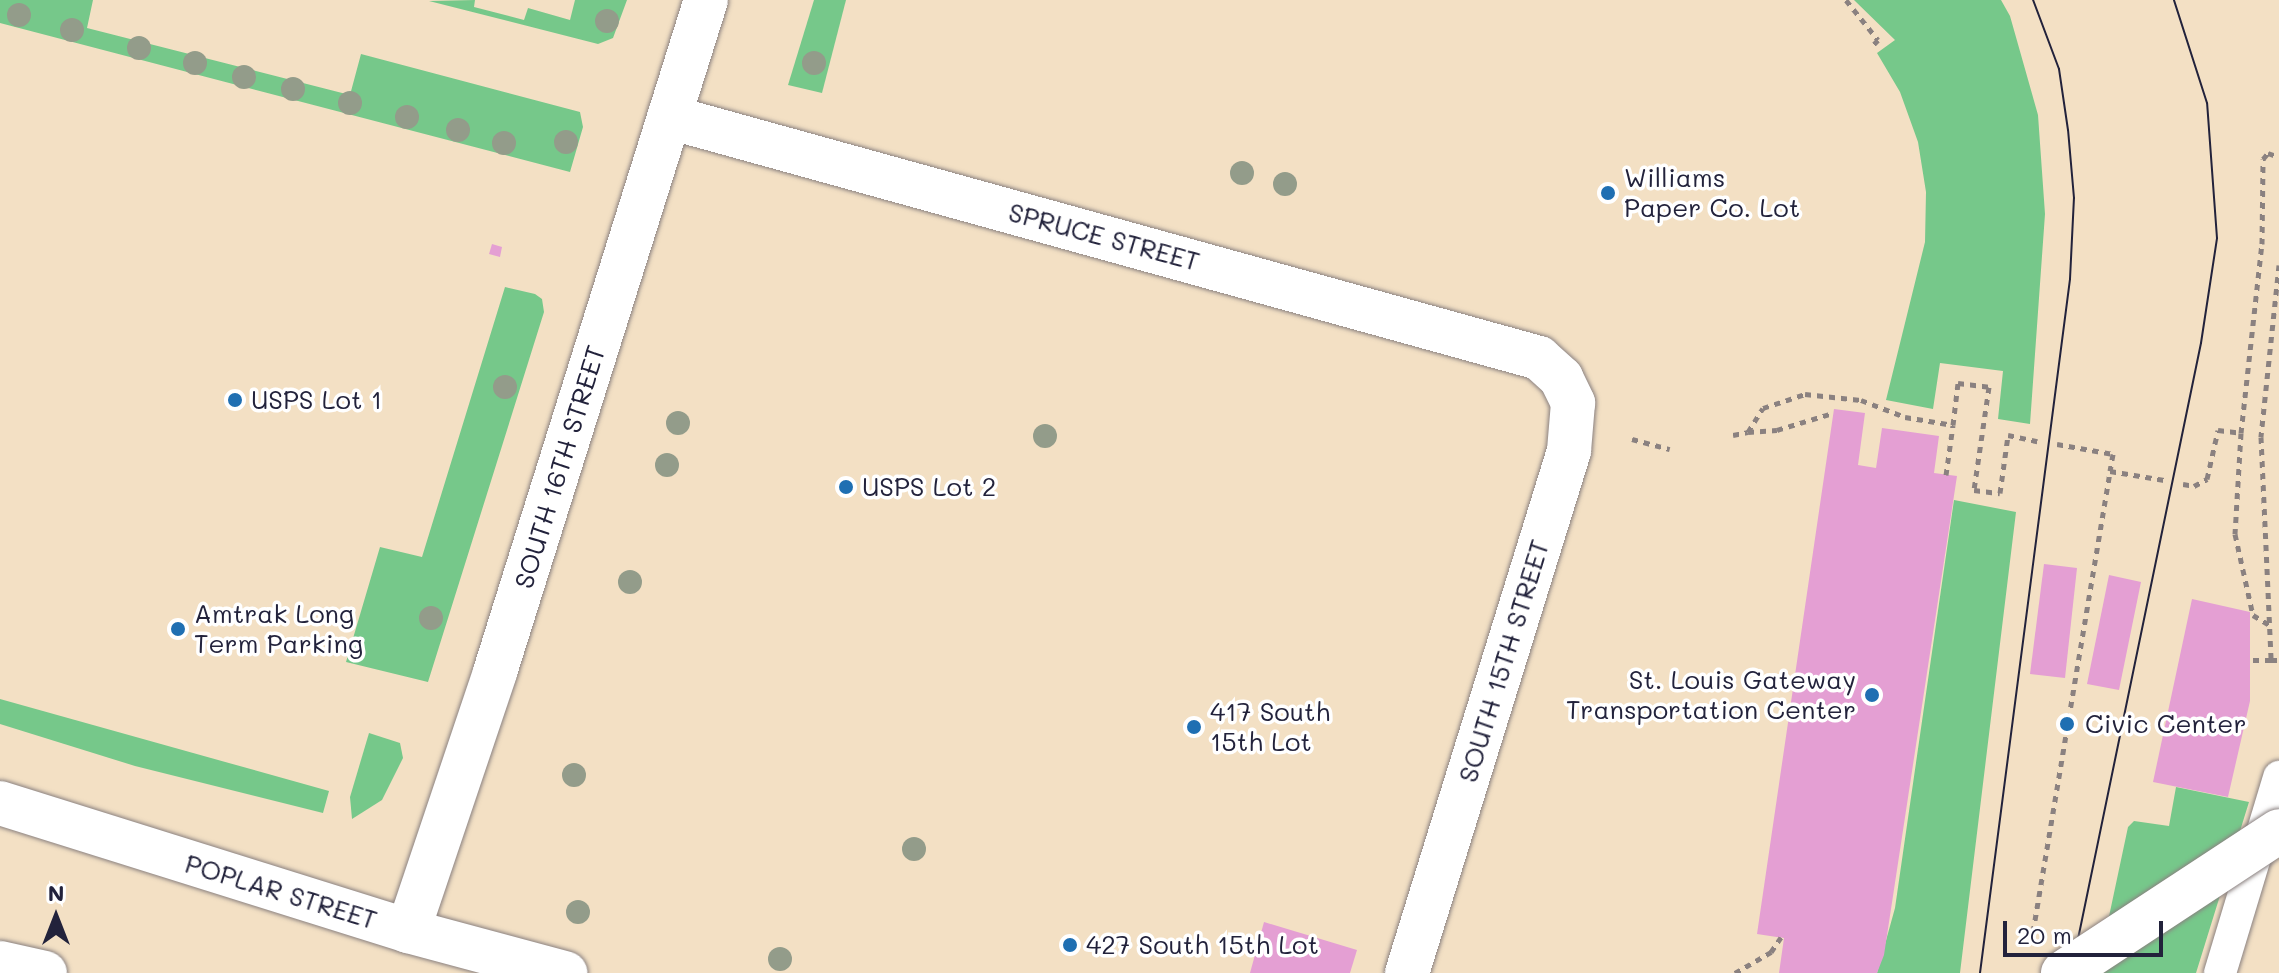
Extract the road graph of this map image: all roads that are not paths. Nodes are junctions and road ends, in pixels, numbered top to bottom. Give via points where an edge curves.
1 (706, 0) edge
2 (669, 117) junction
3 (1539, 358) joint
4 (2279, 777) edge
5 (0, 803) edge
6 (2279, 831) edge
7 (408, 931) junction
8 (0, 963) edge
9 (45, 973) edge
10 (565, 973) edge
11 (1407, 973) edge
12 (2063, 973) edge
13 (2220, 973) edge

1 - 2 main road, SOUTH 16TH STREET
2 - 3 main road, SPRUCE STREET
2 - 7 main road, SOUTH 16TH STREET
3 - 11 main road, SOUTH 15TH STREET via 1561,378 1573,403 1569,451
4 - 13 lane
5 - 7 main road, POPLAR STREET
6 - 12 main road, bridge
7 - 10 main road, POPLAR STREET
8 - 9 main road

